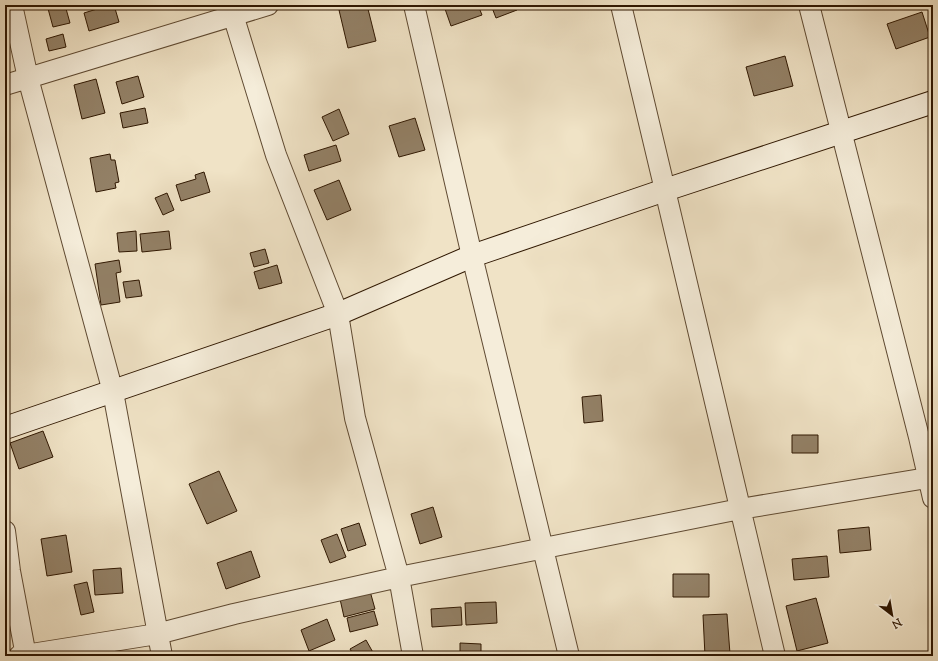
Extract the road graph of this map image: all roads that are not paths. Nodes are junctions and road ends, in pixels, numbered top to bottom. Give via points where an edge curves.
1 (12, 5) edge
2 (268, 5) edge
3 (414, 5) edge
4 (621, 5) edge
5 (809, 5) edge
6 (231, 10) edge
7 (28, 78) junction
8 (5, 85) edge
9 (933, 102) edge
10 (840, 132) junction
11 (666, 190) junction
12 (472, 256) junction
13 (338, 314) junction
14 (112, 392) junction
15 (5, 428) edge
16 (931, 478) edge
17 (933, 498) edge
18 (740, 509) junction
19 (5, 531) edge
20 (543, 548) junction
21 (399, 577) junction
22 (157, 634) junction
23 (24, 656) edge
24 (162, 656) edge
25 (413, 656) edge
26 (569, 656) edge
27 (774, 656) edge

1 - 7 street
2 - 6 street
3 - 12 street
4 - 11 street
5 - 10 street
6 - 7 street
6 - 13 street via 276,155
7 - 8 street
7 - 14 street
9 - 10 main road
10 - 11 main road
10 - 16 street
11 - 12 main road
11 - 18 street
12 - 13 main road
12 - 20 street
13 - 14 main road
13 - 21 street via 355,418
14 - 15 main road
14 - 22 street
16 - 17 street
16 - 18 street
18 - 20 street
18 - 27 street
19 - 23 street
20 - 21 street
20 - 26 street
21 - 22 street
21 - 25 street
22 - 23 street
22 - 24 street

